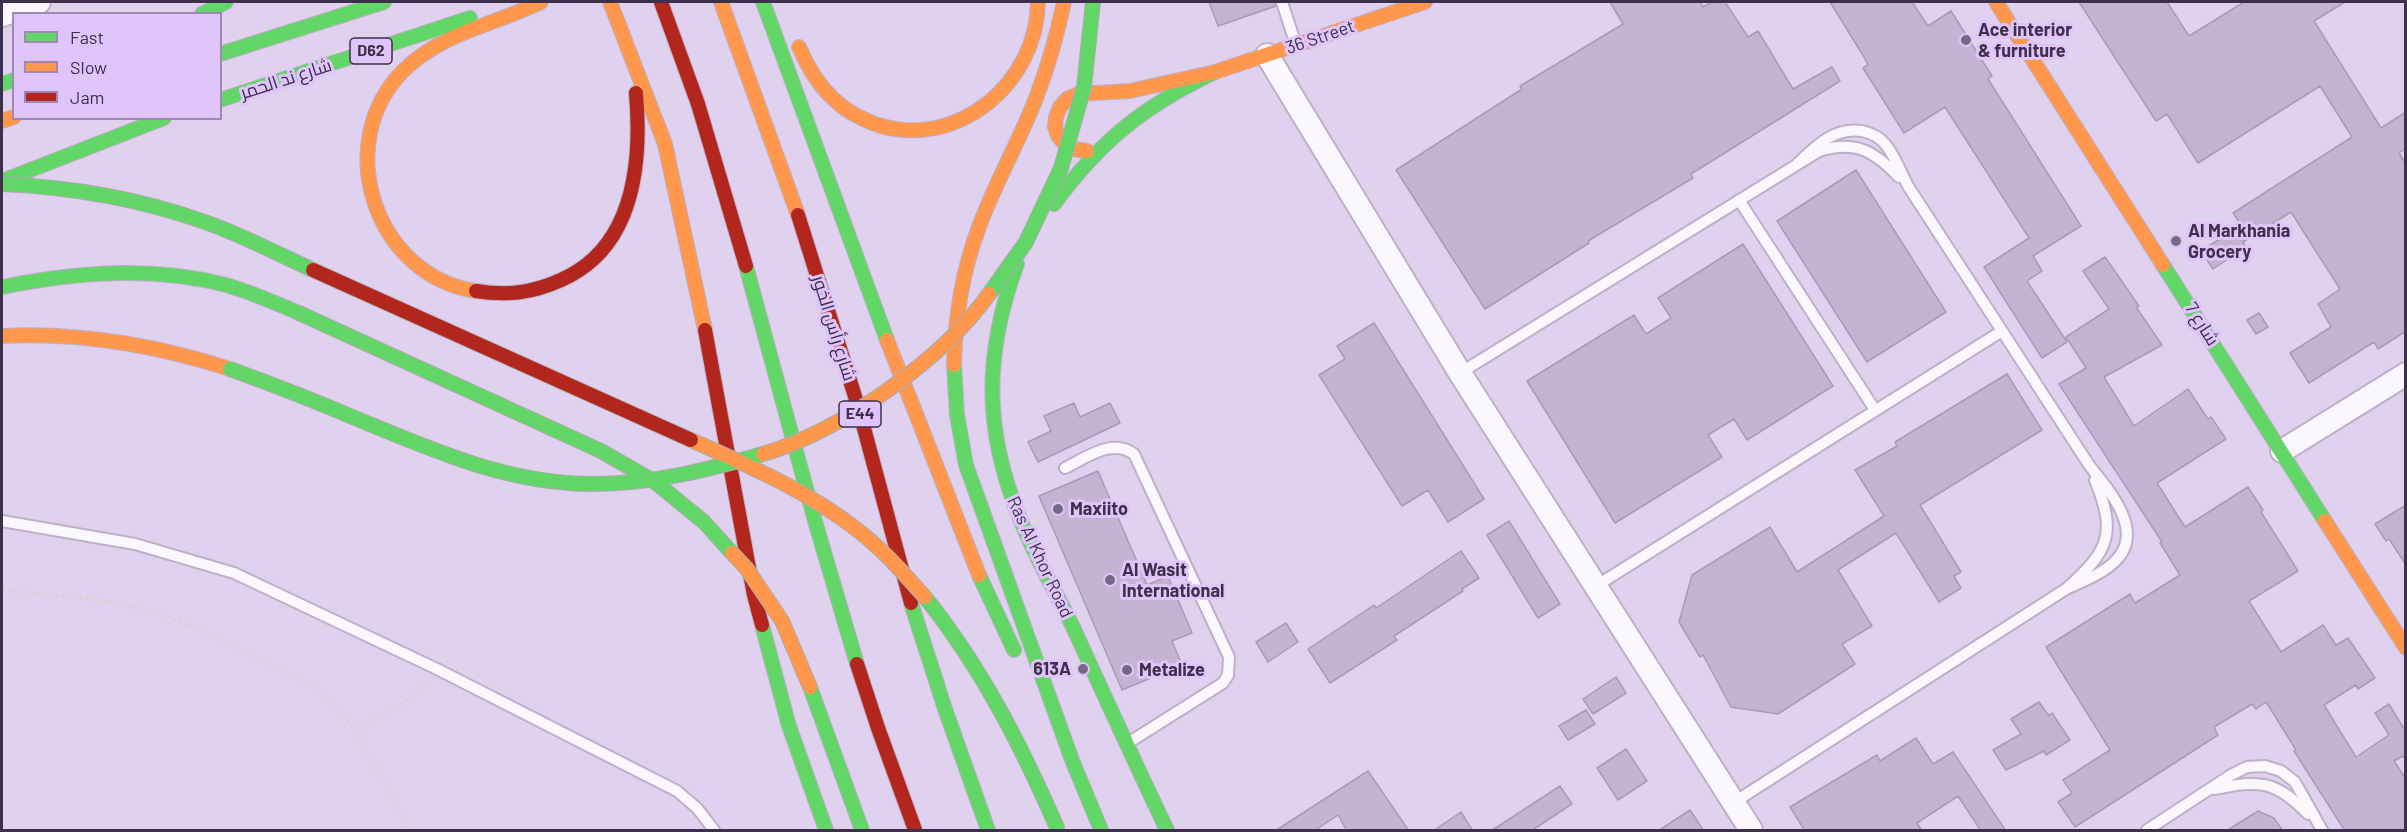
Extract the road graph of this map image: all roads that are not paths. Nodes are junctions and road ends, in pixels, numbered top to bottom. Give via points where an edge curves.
1 (39, 2) edge
2 (226, 2) edge
3 (384, 2) edge
4 (522, 2) edge
5 (541, 2) edge
6 (610, 2) edge
7 (661, 2) edge
8 (721, 2) edge
9 (763, 2) edge
10 (1038, 2) edge
11 (1064, 2) edge
12 (1093, 2) edge
13 (1282, 2) edge
14 (1378, 2) edge
15 (1425, 2) edge
16 (1996, 2) edge
17 (206, 12) edge
18 (2, 15) edge
19 (1383, 15) junction
20 (792, 29) dead end
21 (1296, 45) junction
22 (628, 50) junction
23 (222, 53) edge
24 (1267, 55) junction
25 (1215, 72) junction
26 (222, 99) edge
27 (159, 120) edge
28 (1096, 150) junction
29 (1798, 163) junction
30 (2, 182) edge
31 (1908, 186) junction
32 (1739, 200) junction
33 (2, 287) edge
34 (2002, 331) junction
35 (2, 336) edge
36 (1460, 373) junction
37 (2406, 374) edge
38 (1875, 410) junction
39 (2282, 452) junction
40 (2089, 465) junction
41 (1065, 468) dead end
42 (2, 521) edge
43 (1596, 586) junction
44 (2066, 589) junction
45 (2406, 648) edge
46 (1125, 745) junction
47 (1072, 760) junction
48 (2211, 789) junction
49 (1733, 803) junction
50 (2319, 827) edge
51 (714, 831) edge
52 (826, 831) edge
53 (862, 831) edge
54 (915, 831) edge
55 (988, 831) edge
56 (1058, 831) edge
57 (1101, 831) edge
58 (1167, 831) edge
59 (1751, 831) edge
60 (2147, 831) edge

1 - 18 street
2 - 17 main road
3 - 23 main road, D62
4 - 26 main road, شارع ند الحمر / D62
5 - 22 main road via 458,35 427,52 391,85 376,112 366,162 377,217 394,243 435,278 469,291 527,293 564,281 603,250 617,230 626,205 637,151 638,105
6 - 22 main road
7 - 54 main road via 696,98 763,320 817,531 862,684
8 - 55 main road, شارع رأس الخور / E44 via 804,230 932,669
9 - 47 main road via 911,409 989,597
10 - 20 main road via 1032,47 1004,92 967,119 916,131 871,123 841,106 811,73
11 - 47 main road via 1044,78 966,266 956,329 953,394 966,465
12 - 35 main road, bridge via 1086,72 1069,142 1043,208 1016,258 980,307 909,377 855,414 792,445 722,468 654,480 590,484 526,478 445,457 328,406 188,356 135,343 70,335
13 - 21 lane
14 - 19 lane
15 - 19 main road, 36 Street
16 - 39 main road, شارع 7
19 - 21 main road, 36 Street
21 - 24 main road, 36 Street
22 - 52 main road via 665,144 680,205 740,526 771,667
24 - 25 main road, 36 Street
24 - 36 street
25 - 28 main road, Ras Al Khor Road via 1157,101
25 - 28 main road via 1130,91 1071,96 1056,114 1056,131 1072,149
27 - 30 main road
28 - 46 main road, Ras Al Khor Road via 1047,213 1012,276 997,320 992,401 999,457 1017,512
29 - 31 lane via 1819,151 1850,146 1879,158
29 - 31 lane via 1834,134 1852,130 1870,133 1885,144
29 - 32 lane
30 - 56 main road, bridge via 117,196 206,222 760,471 812,499 860,533 904,572 942,616 998,700
31 - 34 lane
32 - 36 lane
32 - 38 lane
33 - 53 main road, bridge via 94,273 156,274 218,283 299,313 601,451 655,482 704,522 747,568 782,621
34 - 38 lane
34 - 40 lane
36 - 43 street
37 - 39 street
38 - 43 lane
39 - 45 main road, شارع 7
40 - 44 lane via 2106,506 2105,542 2097,558
40 - 44 lane via 2119,504 2126,519 2127,536 2113,564
41 - 46 lane via 1106,448 1126,448 1134,454 1229,657 1228,675 1223,683
42 - 51 lane via 135,544 234,573 437,669 677,791 698,808
43 - 49 street
44 - 49 lane
46 - 58 main road, Ras Al Khor Road
47 - 57 main road
48 - 50 lane via 2248,783 2277,788
48 - 50 lane via 2247,767 2265,766 2281,771 2295,782
48 - 60 lane
49 - 59 street

